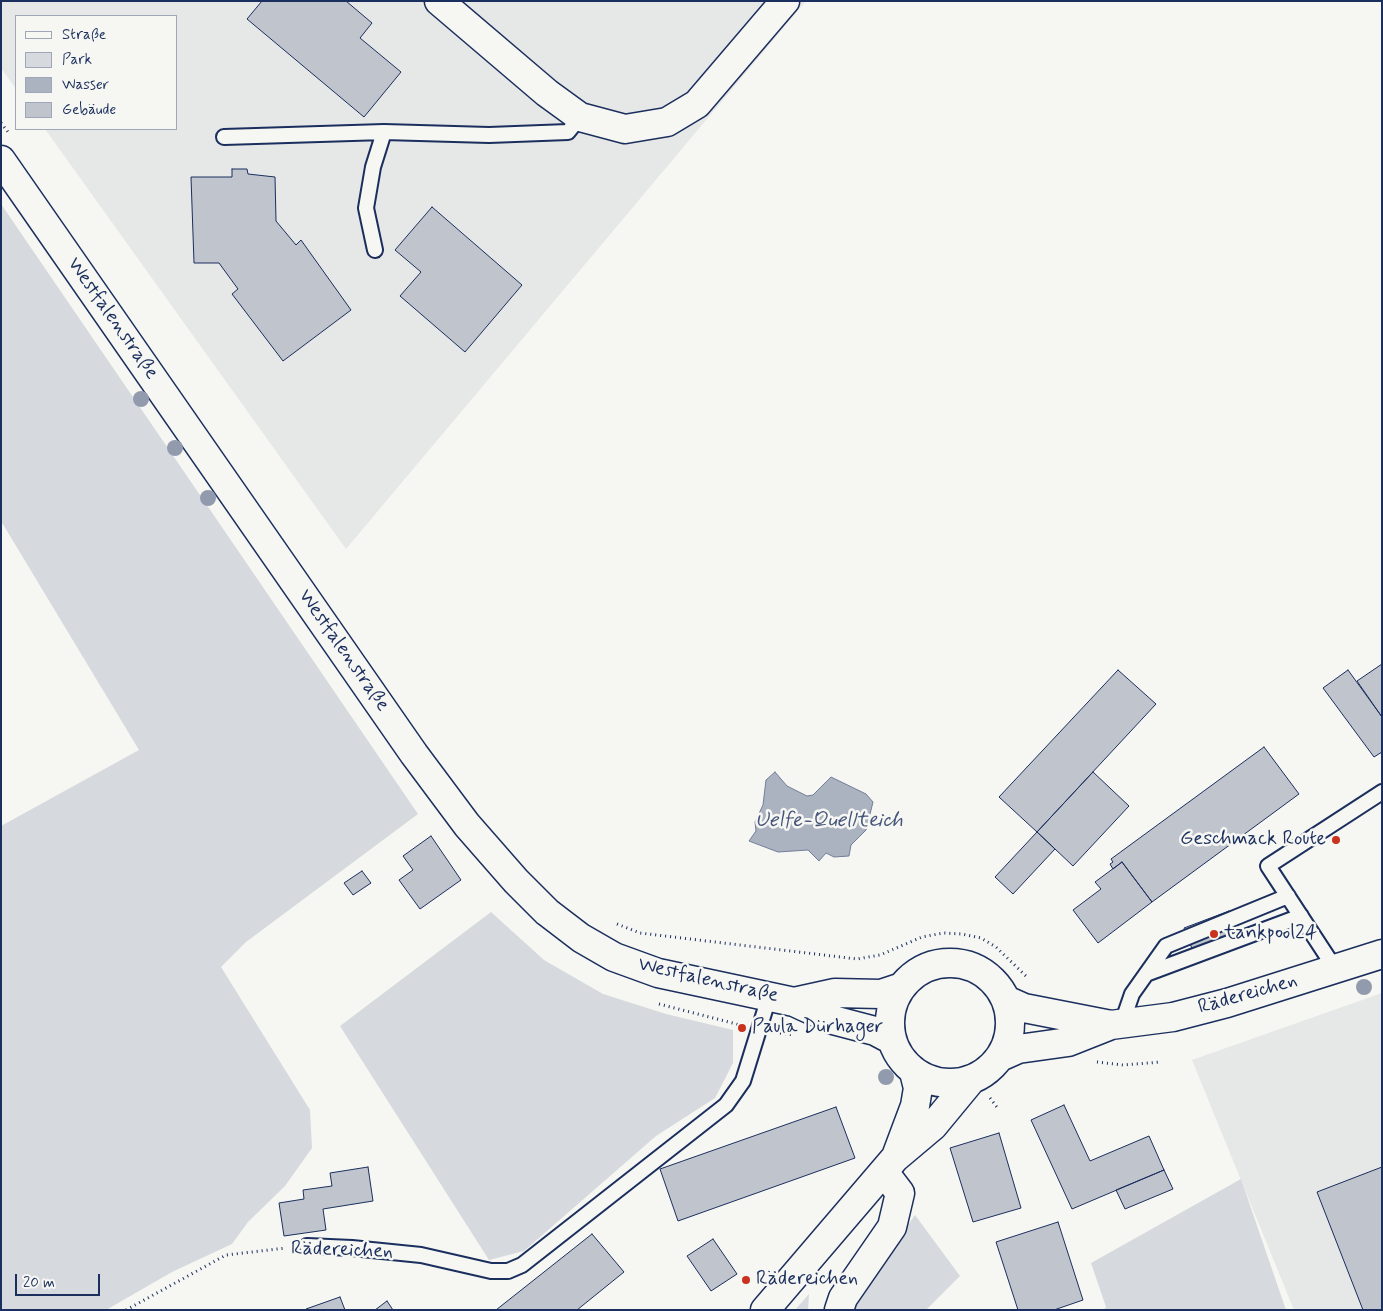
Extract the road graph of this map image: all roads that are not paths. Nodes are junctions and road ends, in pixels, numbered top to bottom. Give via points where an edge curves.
1 (439, 1) edge
2 (785, 1) edge
3 (580, 117) junction
4 (384, 132) junction
5 (224, 137) dead end
6 (7, 149) edge
7 (375, 250) dead end
8 (1382, 792) edge
9 (1288, 896) junction
10 (1301, 916) junction
11 (1382, 954) edge
12 (1336, 970) junction
13 (1146, 974) junction
14 (902, 987) junction
15 (781, 999) junction
16 (1006, 1000) junction
17 (1117, 1024) junction
18 (892, 1040) junction
19 (1000, 1057) junction
20 (914, 1072) junction
21 (971, 1080) junction
22 (889, 1165) junction
23 (307, 1246) road end
24 (766, 1310) edge
25 (838, 1310) edge

1 - 3 main road
2 - 3 main road via 697,104 668,122 625,129
3 - 4 lane via 568,132 489,135
4 - 5 lane
4 - 7 lane via 366,208
6 - 15 main road, Westfalenstraße via 414,754 467,825 516,881 547,912 581,938 614,957 658,973
8 - 9 lane via 1268,866
9 - 10 lane
9 - 13 lane via 1166,946
10 - 12 lane
10 - 13 lane
11 - 12 main road, Rädereichen
12 - 17 main road, Rädereichen via 1218,1005
13 - 17 lane
14 - 15 main road, Westfalenstraße via 881,994 835,993
14 - 16 main road via 922,969 949,962 963,964 988,975
14 - 18 main road via 890,1012
15 - 18 main road, Westfalenstraße via 833,1020 875,1031
15 - 23 lane, Rädereichen via 743,1081 726,1105 522,1265 508,1271 491,1271 420,1255
16 - 17 main road, Rädereichen via 1024,1008
16 - 19 main road via 1011,1016 1010,1028
17 - 19 main road, Rädereichen via 1068,1042 1018,1049
18 - 20 main road via 897,1052
19 - 21 main road via 992,1067
20 - 21 main road via 941,1083
20 - 22 main road via 918,1088 915,1106
21 - 22 main road via 933,1126
22 - 24 main road
22 - 25 main road via 900,1193 894,1218

